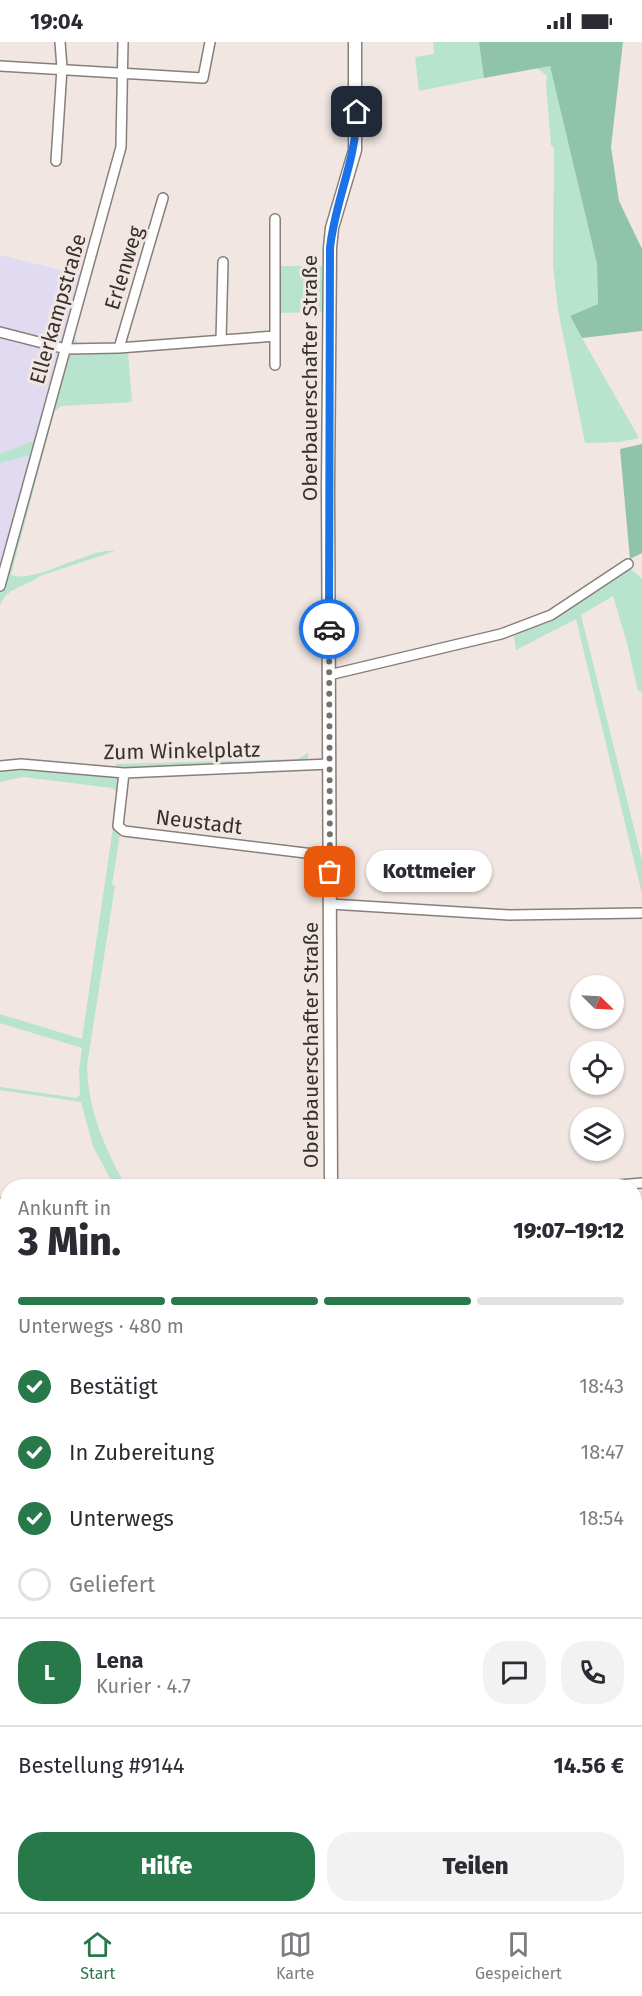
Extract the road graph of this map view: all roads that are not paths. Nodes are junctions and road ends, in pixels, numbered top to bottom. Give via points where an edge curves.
1 (60, 42) edge
2 (123, 42) edge
3 (210, 42) edge
4 (355, 42) edge
5 (0, 66) edge
6 (62, 68) junction
7 (123, 73) junction
8 (56, 161) dead end
9 (163, 198) dead end
10 (274, 219) dead end
11 (223, 262) dead end
12 (0, 332) edge
13 (275, 336) junction
14 (221, 340) junction
15 (119, 348) junction
16 (66, 349) junction
17 (275, 366) dead end
18 (628, 564) dead end
19 (0, 584) edge
20 (329, 675) junction
21 (330, 764) junction
22 (0, 766) edge
23 (124, 774) junction
24 (330, 855) junction
25 (330, 904) junction
26 (642, 913) edge
27 (331, 1179) edge

1 - 6 street
2 - 7 street, Ellerkampstraße
3 - 7 street via 203,78
4 - 20 main road, Oberbauerschafter Straße via 355,150 332,228 330,248
5 - 6 street
6 - 7 street
6 - 8 street
7 - 16 street, Ellerkampstraße via 121,147
9 - 15 street, Erlenweg
10 - 13 street
11 - 14 street
12 - 16 street
13 - 14 street
13 - 17 street
14 - 15 street
15 - 16 street
16 - 19 street, Ellerkampstraße
18 - 20 street via 551,615 511,631
20 - 21 main road, Oberbauerschafter Straße
21 - 23 street, Zum Winkelplatz
21 - 24 main road, Oberbauerschafter Straße
22 - 23 street, Zum Winkelplatz via 21,764
23 - 24 street, Neustadt via 118,826 124,831
24 - 25 main road, Oberbauerschafter Straße
25 - 26 street via 508,915
25 - 27 main road, Oberbauerschafter Straße

